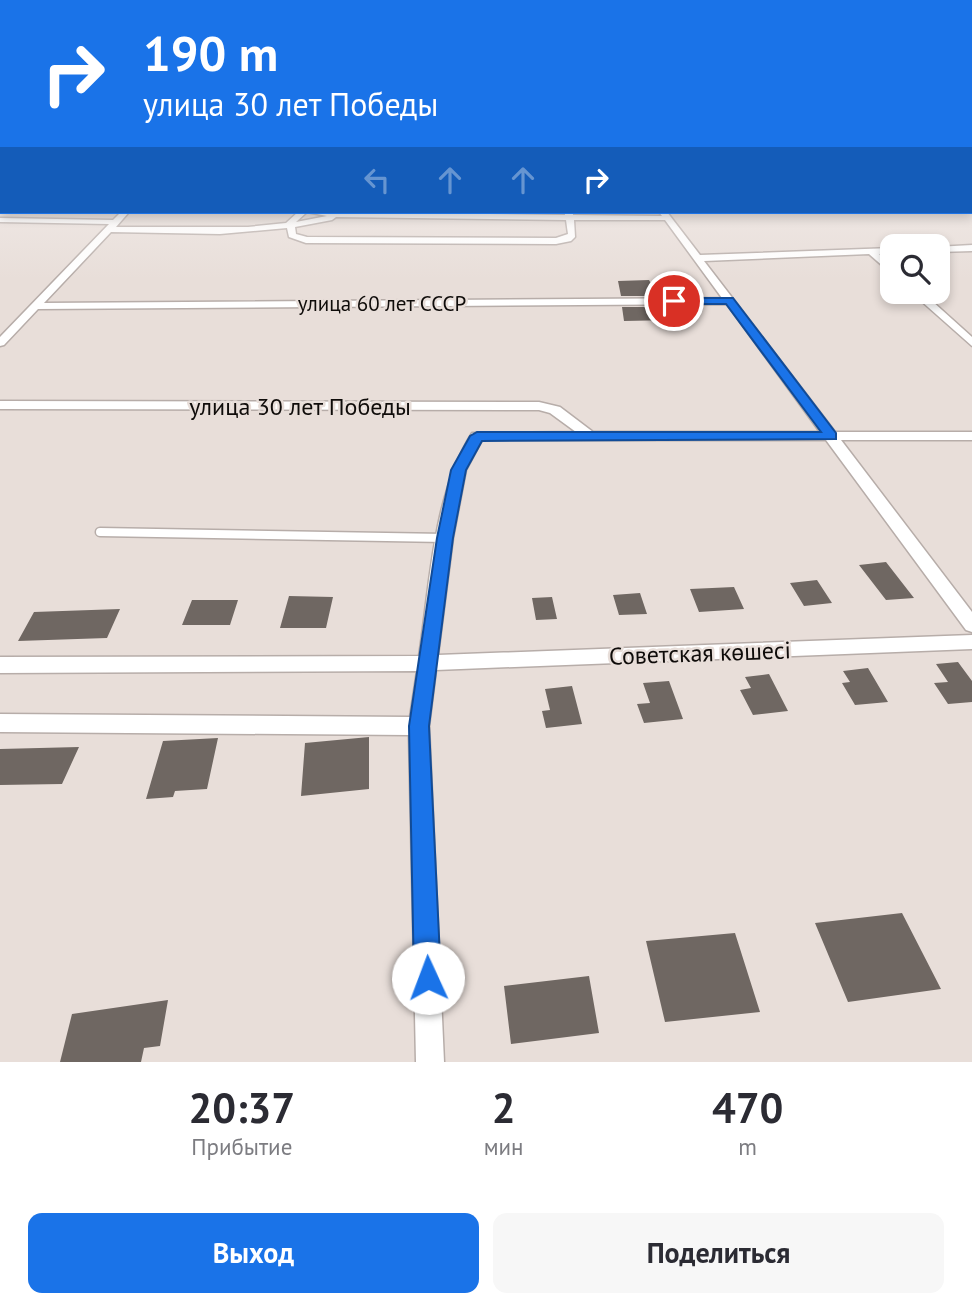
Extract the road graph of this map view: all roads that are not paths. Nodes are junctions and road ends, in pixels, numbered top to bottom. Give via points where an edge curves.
1 (123, 214) edge
2 (301, 214) edge
3 (327, 214) edge
4 (479, 214) edge
5 (570, 215) edge
6 (665, 215) edge
7 (343, 216) junction
8 (0, 220) edge
9 (111, 226) junction
10 (290, 228) junction
11 (972, 248) edge
12 (950, 249) edge
13 (872, 252) junction
14 (880, 252) edge
15 (698, 258) junction
16 (880, 260) edge
17 (729, 300) junction
18 (929, 304) edge
19 (35, 306) junction
20 (0, 343) edge
21 (972, 343) edge
22 (0, 405) edge
23 (590, 436) junction
24 (831, 436) junction
25 (972, 436) edge
26 (100, 531) dead end
27 (445, 538) junction
28 (972, 625) edge
29 (972, 642) edge
30 (428, 663) junction
31 (0, 666) edge
32 (0, 723) edge
33 (419, 726) junction
34 (430, 1062) edge

1 - 9 street
2 - 10 street
3 - 7 street
4 - 5 street
4 - 7 street
5 - 6 street
5 - 10 street via 572,235 556,241 306,240 292,235
6 - 15 street
7 - 10 street
8 - 9 street
9 - 10 street via 242,232
9 - 19 street
11 - 12 street
13 - 14 street
13 - 15 street
13 - 16 street
15 - 17 street
17 - 19 street, улица 60 лет СССР
17 - 24 street
18 - 21 street
19 - 20 street
22 - 23 street, улица 30 лет Победы via 538,406 555,410
23 - 24 street
23 - 27 street via 477,436 459,470
24 - 25 street
24 - 28 street
26 - 27 lane
27 - 30 street
29 - 30 street, Советская көшесі
30 - 31 street, Советская көшесі
30 - 33 street
32 - 33 street
33 - 34 street

